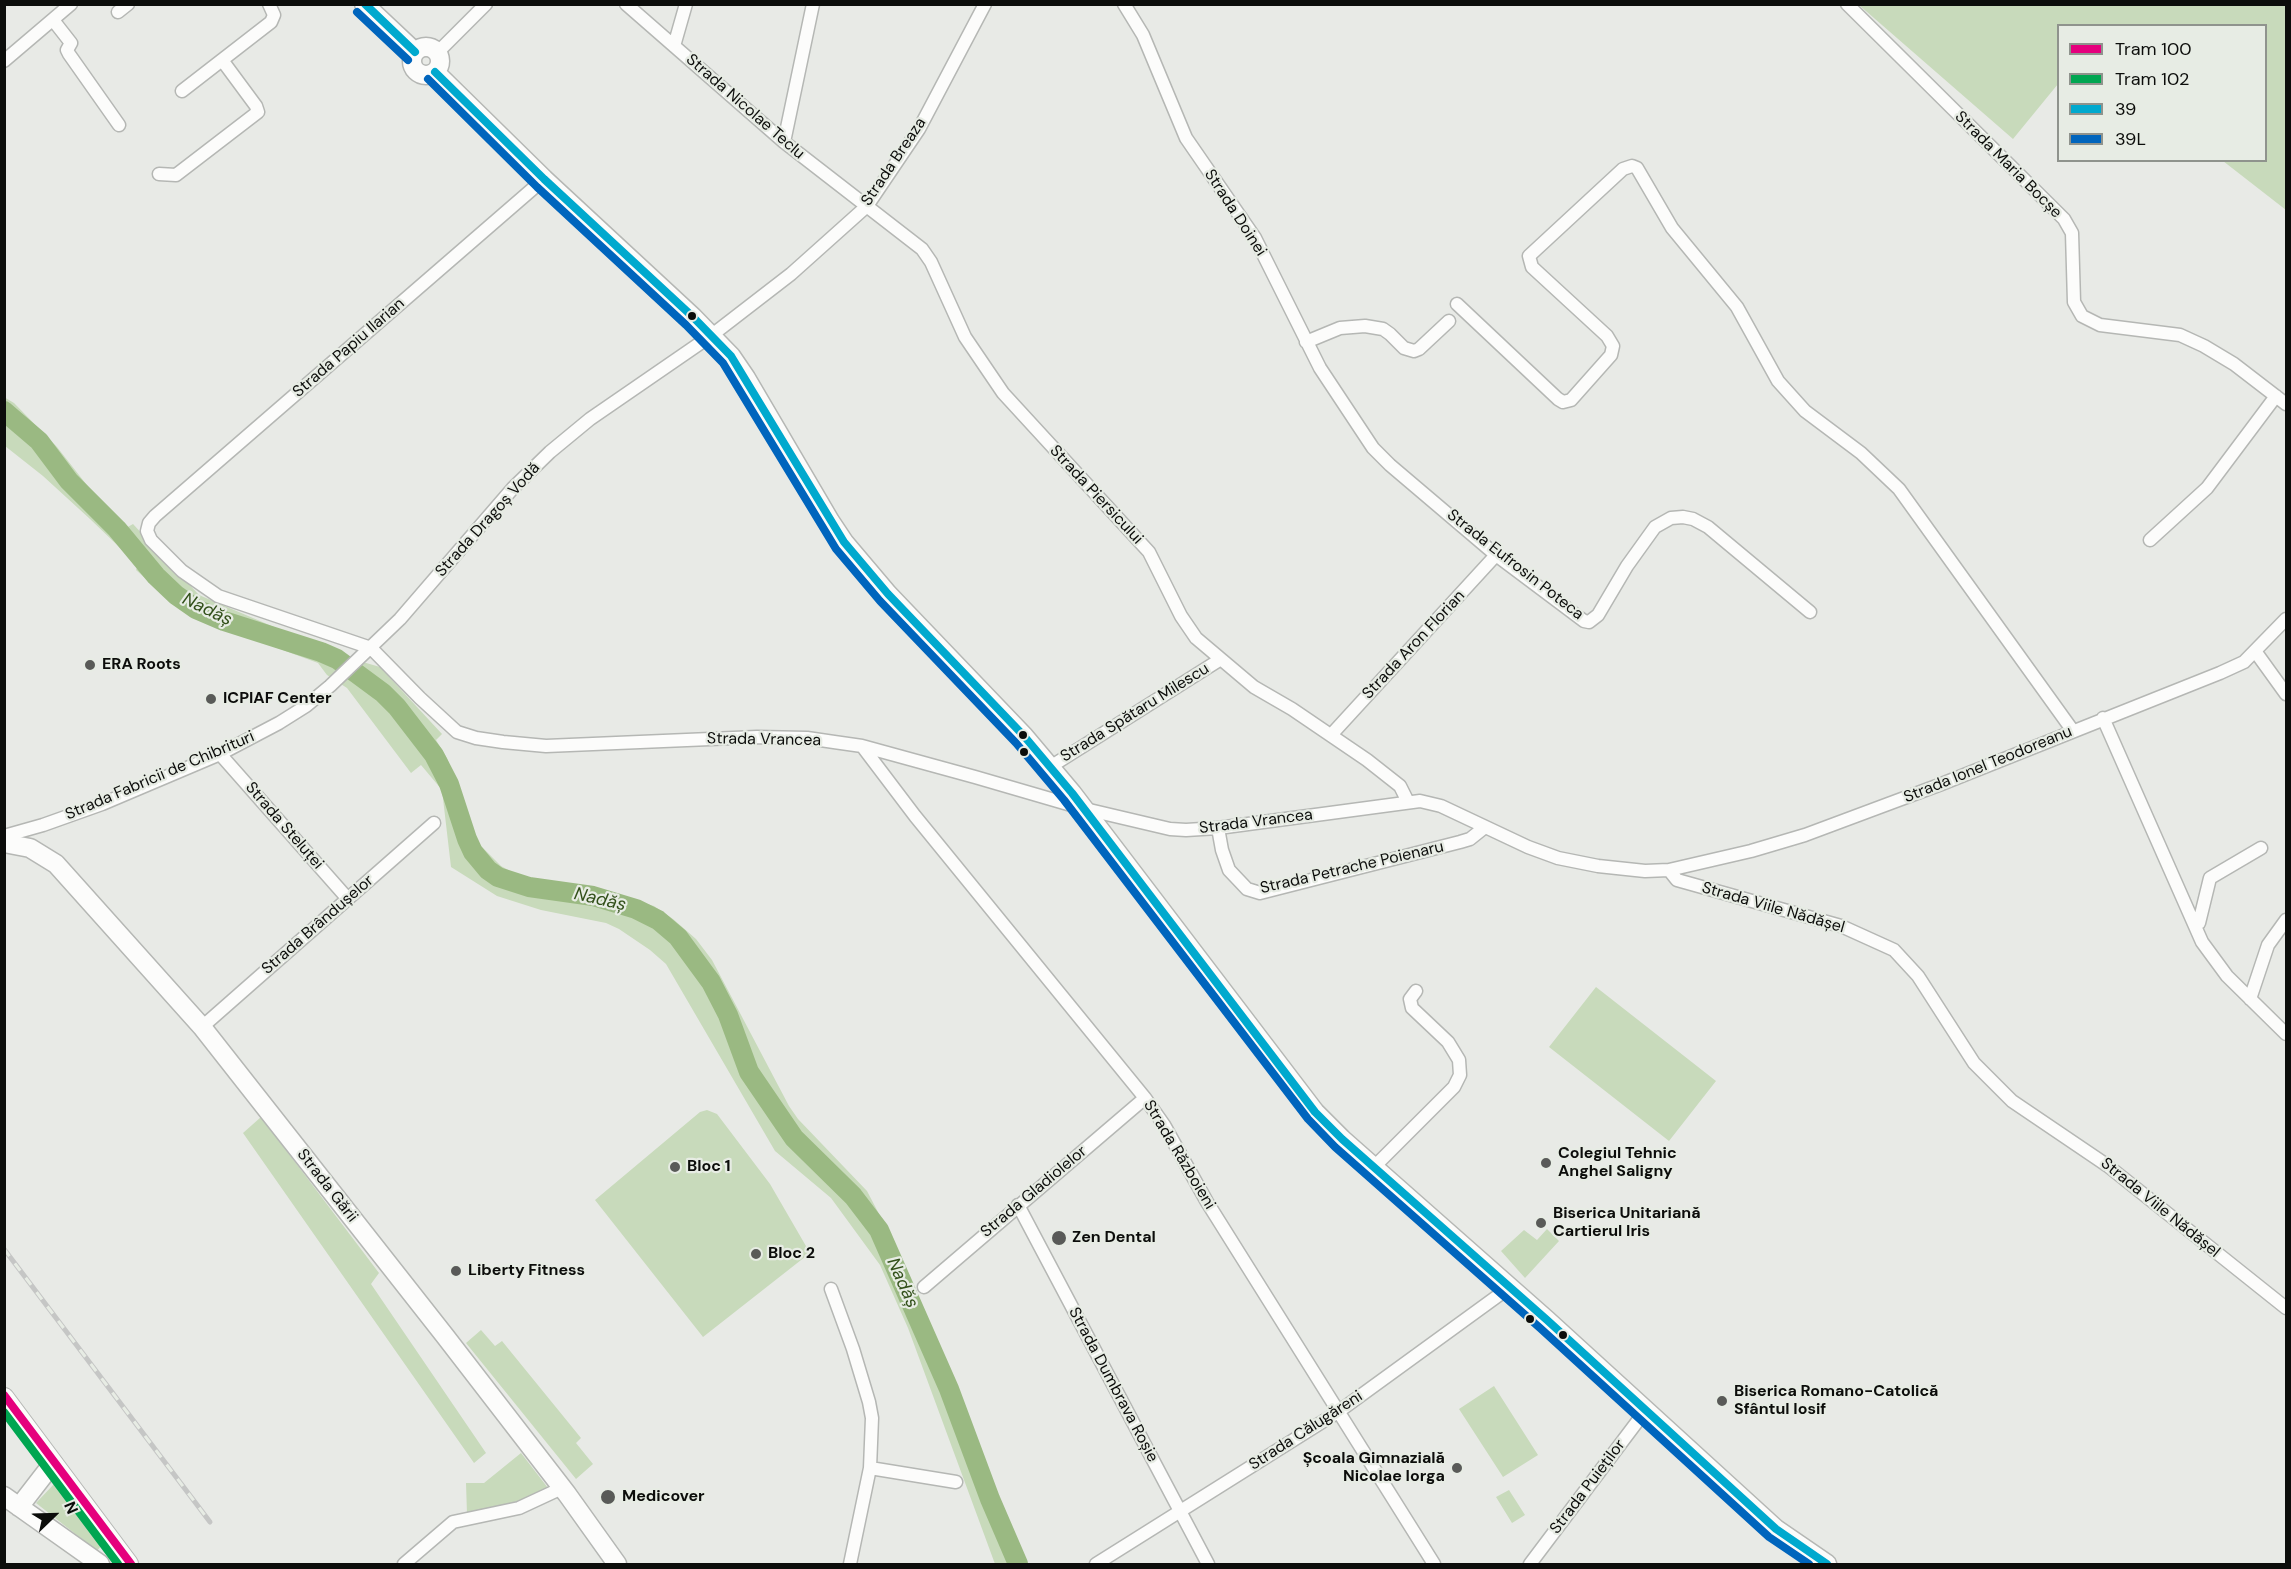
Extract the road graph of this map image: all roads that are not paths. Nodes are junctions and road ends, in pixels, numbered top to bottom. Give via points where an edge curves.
1 (71, 4) edge
2 (269, 4) edge
3 (364, 4) edge
4 (486, 4) edge
5 (626, 4) edge
6 (686, 4) edge
7 (813, 4) edge
8 (986, 4) edge
9 (1124, 4) edge
10 (1847, 4) edge
11 (53, 20) junction
12 (674, 46) junction
13 (415, 52) junction
14 (437, 53) junction
15 (222, 60) junction
16 (4, 61) edge
17 (435, 72) junction
18 (182, 91) dead end
19 (119, 125) dead end
20 (784, 142) junction
21 (159, 174) dead end
22 (544, 179) junction
23 (867, 206) junction
24 (1457, 304) dead end
25 (1449, 321) dead end
26 (712, 335) junction
27 (1306, 342) junction
28 (2276, 396) junction
29 (2286, 404) edge
30 (1373, 448) joint
31 (155, 516) joint
32 (2150, 540) dead end
33 (1496, 555) junction
34 (1810, 612) dead end
35 (2286, 619) edge
36 (2255, 651) junction
37 (368, 652) junction
38 (1221, 659) junction
39 (2286, 694) edge
40 (2103, 718) junction
41 (2073, 730) junction
42 (1331, 735) junction
43 (862, 746) junction
44 (220, 754) junction
45 (1050, 767) junction
46 (1069, 798) junction
47 (1408, 802) junction
48 (1089, 815) junction
49 (434, 824) dead end
50 (1485, 827) junction
51 (1218, 828) junction
52 (4, 836) edge
53 (4, 843) edge
54 (2261, 848) dead end
55 (1669, 870) junction
56 (348, 899) junction
57 (2286, 920) edge
58 (2195, 925) junction
59 (1416, 991) dead end
60 (2250, 999) junction
61 (202, 1027) junction
62 (2286, 1034) edge
63 (1145, 1098) junction
64 (1374, 1167) junction
65 (1018, 1205) junction
66 (924, 1287) dead end
67 (1510, 1287) junction
68 (831, 1288) dead end
69 (2286, 1308) edge
70 (4, 1398) edge
71 (1646, 1410) junction
72 (1338, 1412) junction
73 (53, 1463) junction
74 (870, 1468) junction
75 (956, 1482) dead end
76 (562, 1488) junction
77 (4, 1496) edge
78 (19, 1507) junction
79 (1180, 1513) junction
80 (100, 1564) edge
81 (128, 1564) edge
82 (404, 1564) edge
83 (617, 1564) edge
84 (850, 1564) edge
85 (1096, 1564) edge
86 (1208, 1564) edge
87 (1434, 1564) edge
88 (1530, 1564) edge
89 (1827, 1564) edge

1 - 11 street
2 - 15 street via 274,15 271,22
3 - 13 main road
4 - 14 street
5 - 12 street, Strada Nicolae Teclu
6 - 12 street
7 - 20 street
8 - 23 street, Strada Breaza via 919,129
9 - 27 street, Strada Doinei via 1143,35 1186,138 1255,238
10 - 28 street, Strada Maria Bocșe via 2064,219 2072,233 2074,302 2082,316 2100,325 2180,335 2219,354
11 - 16 street
11 - 19 street via 71,43 69,54
12 - 20 street, Strada Nicolae Teclu
13 - 14 main road via 428,47
13 - 17 main road via 415,70 427,75
14 - 17 main road via 440,64
15 - 18 street
15 - 21 street via 258,112 176,175
17 - 22 main road
20 - 23 street, Strada Nicolae Teclu
22 - 26 main road
22 - 31 street, Strada Papiu Ilarian
23 - 26 street, Strada Breaza via 791,274
23 - 38 street, Strada Piersicului via 922,249 965,337 1003,393 1132,531 1152,557 1186,625
24 - 41 street via 1558,399 1571,400 1611,355 1613,346 1532,267 1529,256 1623,169 1637,168 1672,228 1737,307 1778,381 1805,411 1861,453 1899,489
25 - 27 street via 1414,351 1404,348 1383,330 1365,326 1340,328
26 - 37 street, Strada Dragoș Vodă via 590,419 550,452 513,488
26 - 45 main road via 746,378 844,542
27 - 30 street, Strada Doinei
28 - 29 street, Strada Maria Bocșe
28 - 32 street via 2207,488
30 - 33 street, Strada Eufrosin Poteca
31 - 37 street, Strada Vrancea via 147,531 151,540 182,572 207,590
33 - 34 street, Strada Eufrosin Poteca via 1589,622 1605,605 1655,527 1671,518 1683,517 1708,527
33 - 42 street, Strada Aron Florian
35 - 36 street, Strada Ionel Teodoreanu
36 - 39 street
36 - 40 street, Strada Ionel Teodoreanu via 2244,662 2220,673
37 - 43 street, Strada Vrancea via 457,732 476,738 546,746 807,738
37 - 44 street, Strada Fabricii de Chibrituri via 306,706
38 - 42 street, Strada Piersicului via 1254,687
38 - 45 street, Strada Spătaru Milescu
40 - 41 street, Strada Ionel Teodoreanu
40 - 58 street
41 - 55 street, Strada Ionel Teodoreanu via 1805,835
42 - 47 street, Strada Piersicului via 1400,786
43 - 46 street, Strada Vrancea
43 - 63 street, Strada Războieni
44 - 52 street, Strada Fabricii de Chibrituri via 102,804
44 - 56 street, Strada Steluței
45 - 46 main road
46 - 48 main road
47 - 50 street, Strada Vrancea via 1432,802
47 - 51 street, Strada Vrancea
48 - 51 street, Strada Vrancea via 1170,829
48 - 64 main road via 1290,1082 1315,1112
49 - 56 street, Strada Brândușelor
50 - 51 street, Strada Petrache Poienaru via 1460,842 1260,893 1247,889 1229,870
50 - 55 street via 1558,858 1598,866
53 - 61 main road, Strada Gării via 30,848 56,864
54 - 58 street via 2210,878
55 - 69 street, Strada Viile Nădășel via 1677,880 1840,926 1894,950 1918,976 1974,1063 2012,1101 2108,1166
56 - 61 street, Strada Brândușelor
57 - 60 street via 2268,945
58 - 60 street via 2213,959
59 - 64 street via 1410,999 1412,1008 1448,1042 1461,1068 1460,1075 1454,1087
60 - 62 street
61 - 76 main road, Strada Gării
63 - 65 street, Strada Gladiolelor
63 - 72 street, Strada Războieni
64 - 67 main road
65 - 66 street, Strada Gladiolelor
65 - 79 street, Strada Dumbrava Roșie
67 - 71 main road
67 - 72 street, Strada Călugăreni
68 - 74 street via 869,1402 873,1437
70 - 73 main road
71 - 88 street, Strada Puieților
71 - 89 main road via 1776,1529
72 - 79 street, Strada Călugăreni
72 - 87 street, Strada Războieni
73 - 78 main road
73 - 81 main road
74 - 75 street
74 - 84 street
76 - 82 street via 519,1508 453,1522
76 - 83 main road, Strada Gării
77 - 78 main road
78 - 80 main road
79 - 85 street, Strada Călugăreni
79 - 86 street, Strada Dumbrava Roșie

